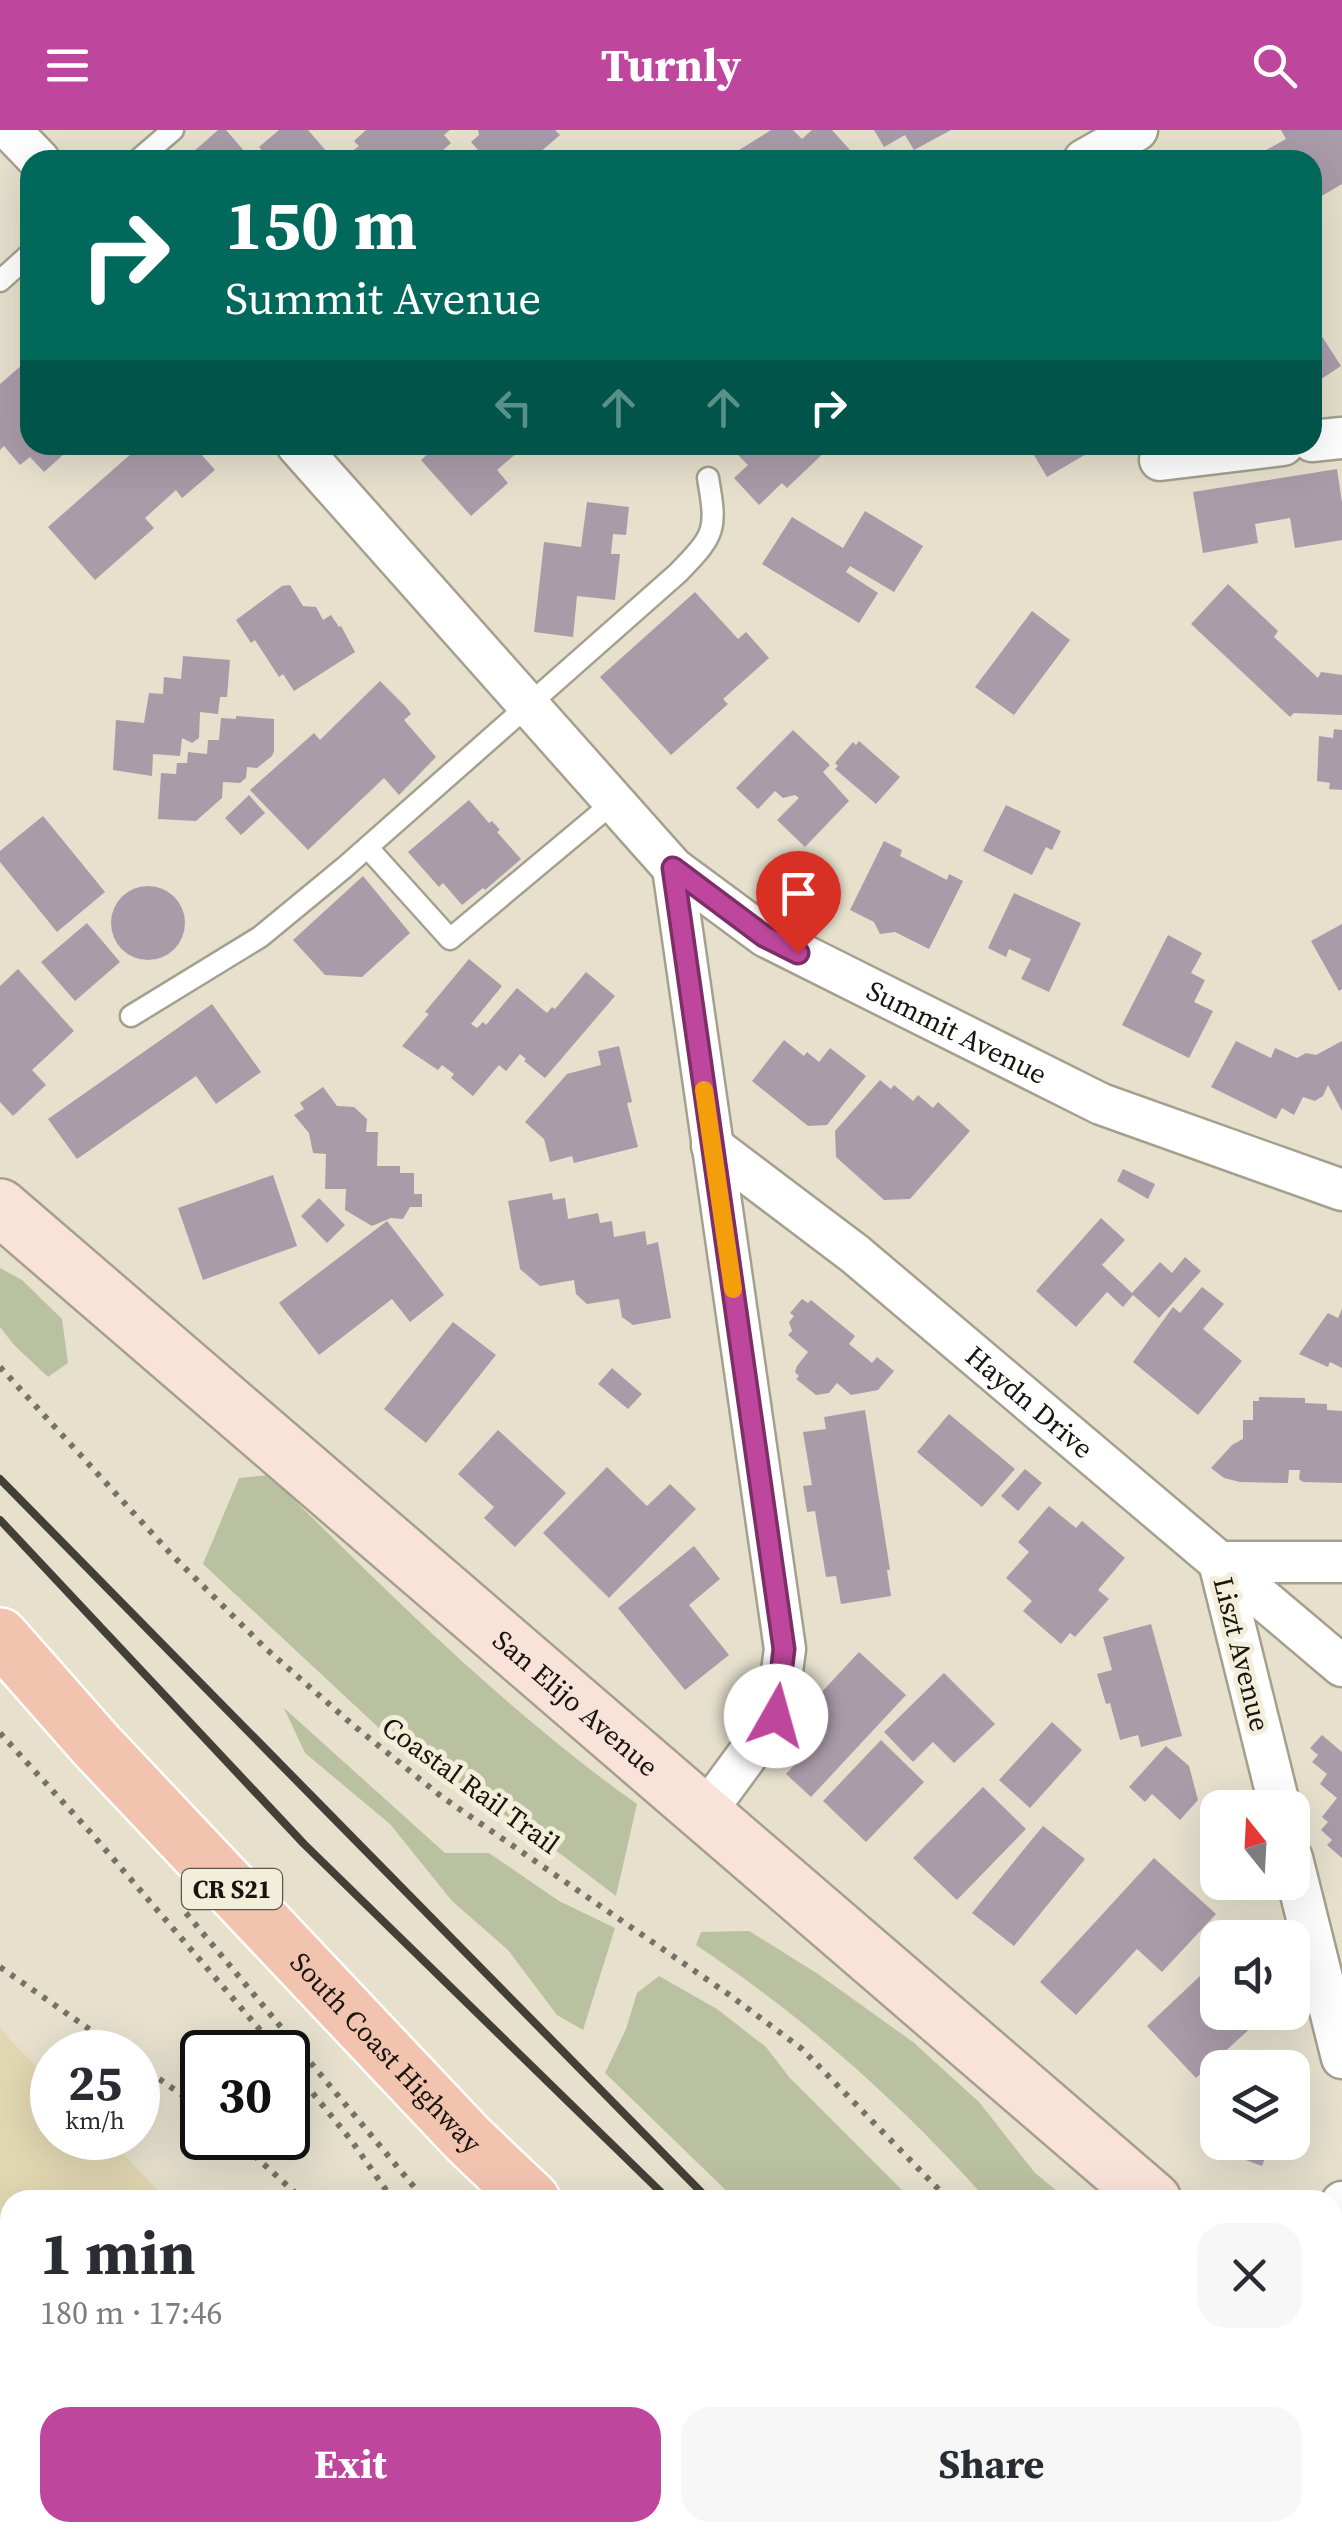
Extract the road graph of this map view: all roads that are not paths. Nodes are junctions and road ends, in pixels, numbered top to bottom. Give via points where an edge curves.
1 (10, 130) edge
2 (172, 130) edge
3 (1136, 130) edge
4 (30, 150) edge
5 (149, 150) edge
6 (1101, 150) edge
7 (20, 263) edge
8 (0, 280) edge
9 (306, 455) edge
10 (1201, 455) edge
11 (1160, 460) dead end
12 (708, 478) dead end
13 (527, 704) junction
14 (614, 802) junction
15 (368, 848) junction
16 (673, 868) junction
17 (131, 1016) dead end
18 (712, 1146) junction
19 (1342, 1190) edge
20 (0, 1207) edge
21 (1219, 1562) junction
22 (1342, 1562) edge
23 (0, 1636) edge
24 (1342, 1666) edge
25 (1276, 1790) edge
26 (704, 1814) junction
27 (1302, 1900) edge
28 (1342, 2058) edge
29 (522, 2190) edge
30 (1142, 2190) edge

1 - 4 street
2 - 5 lane
3 - 6 street
7 - 8 lane
9 - 13 street, Summit Avenue
10 - 11 street
12 - 13 lane via 716,521 701,549
13 - 14 street, Summit Avenue
13 - 15 lane
14 - 15 lane via 450,939
14 - 16 street, Summit Avenue
15 - 17 lane via 260,937
16 - 18 street
16 - 19 street, Summit Avenue via 764,936 1101,1104
18 - 21 street, Haydn Drive via 855,1254
18 - 26 street via 784,1649 776,1716
20 - 26 main road, San Elijo Avenue
21 - 22 street, Liszt Avenue
21 - 24 street, Haydn Drive
21 - 25 street, Liszt Avenue
23 - 29 main road, South Coast Highway / CR S21
26 - 30 main road, San Elijo Avenue
27 - 28 street

